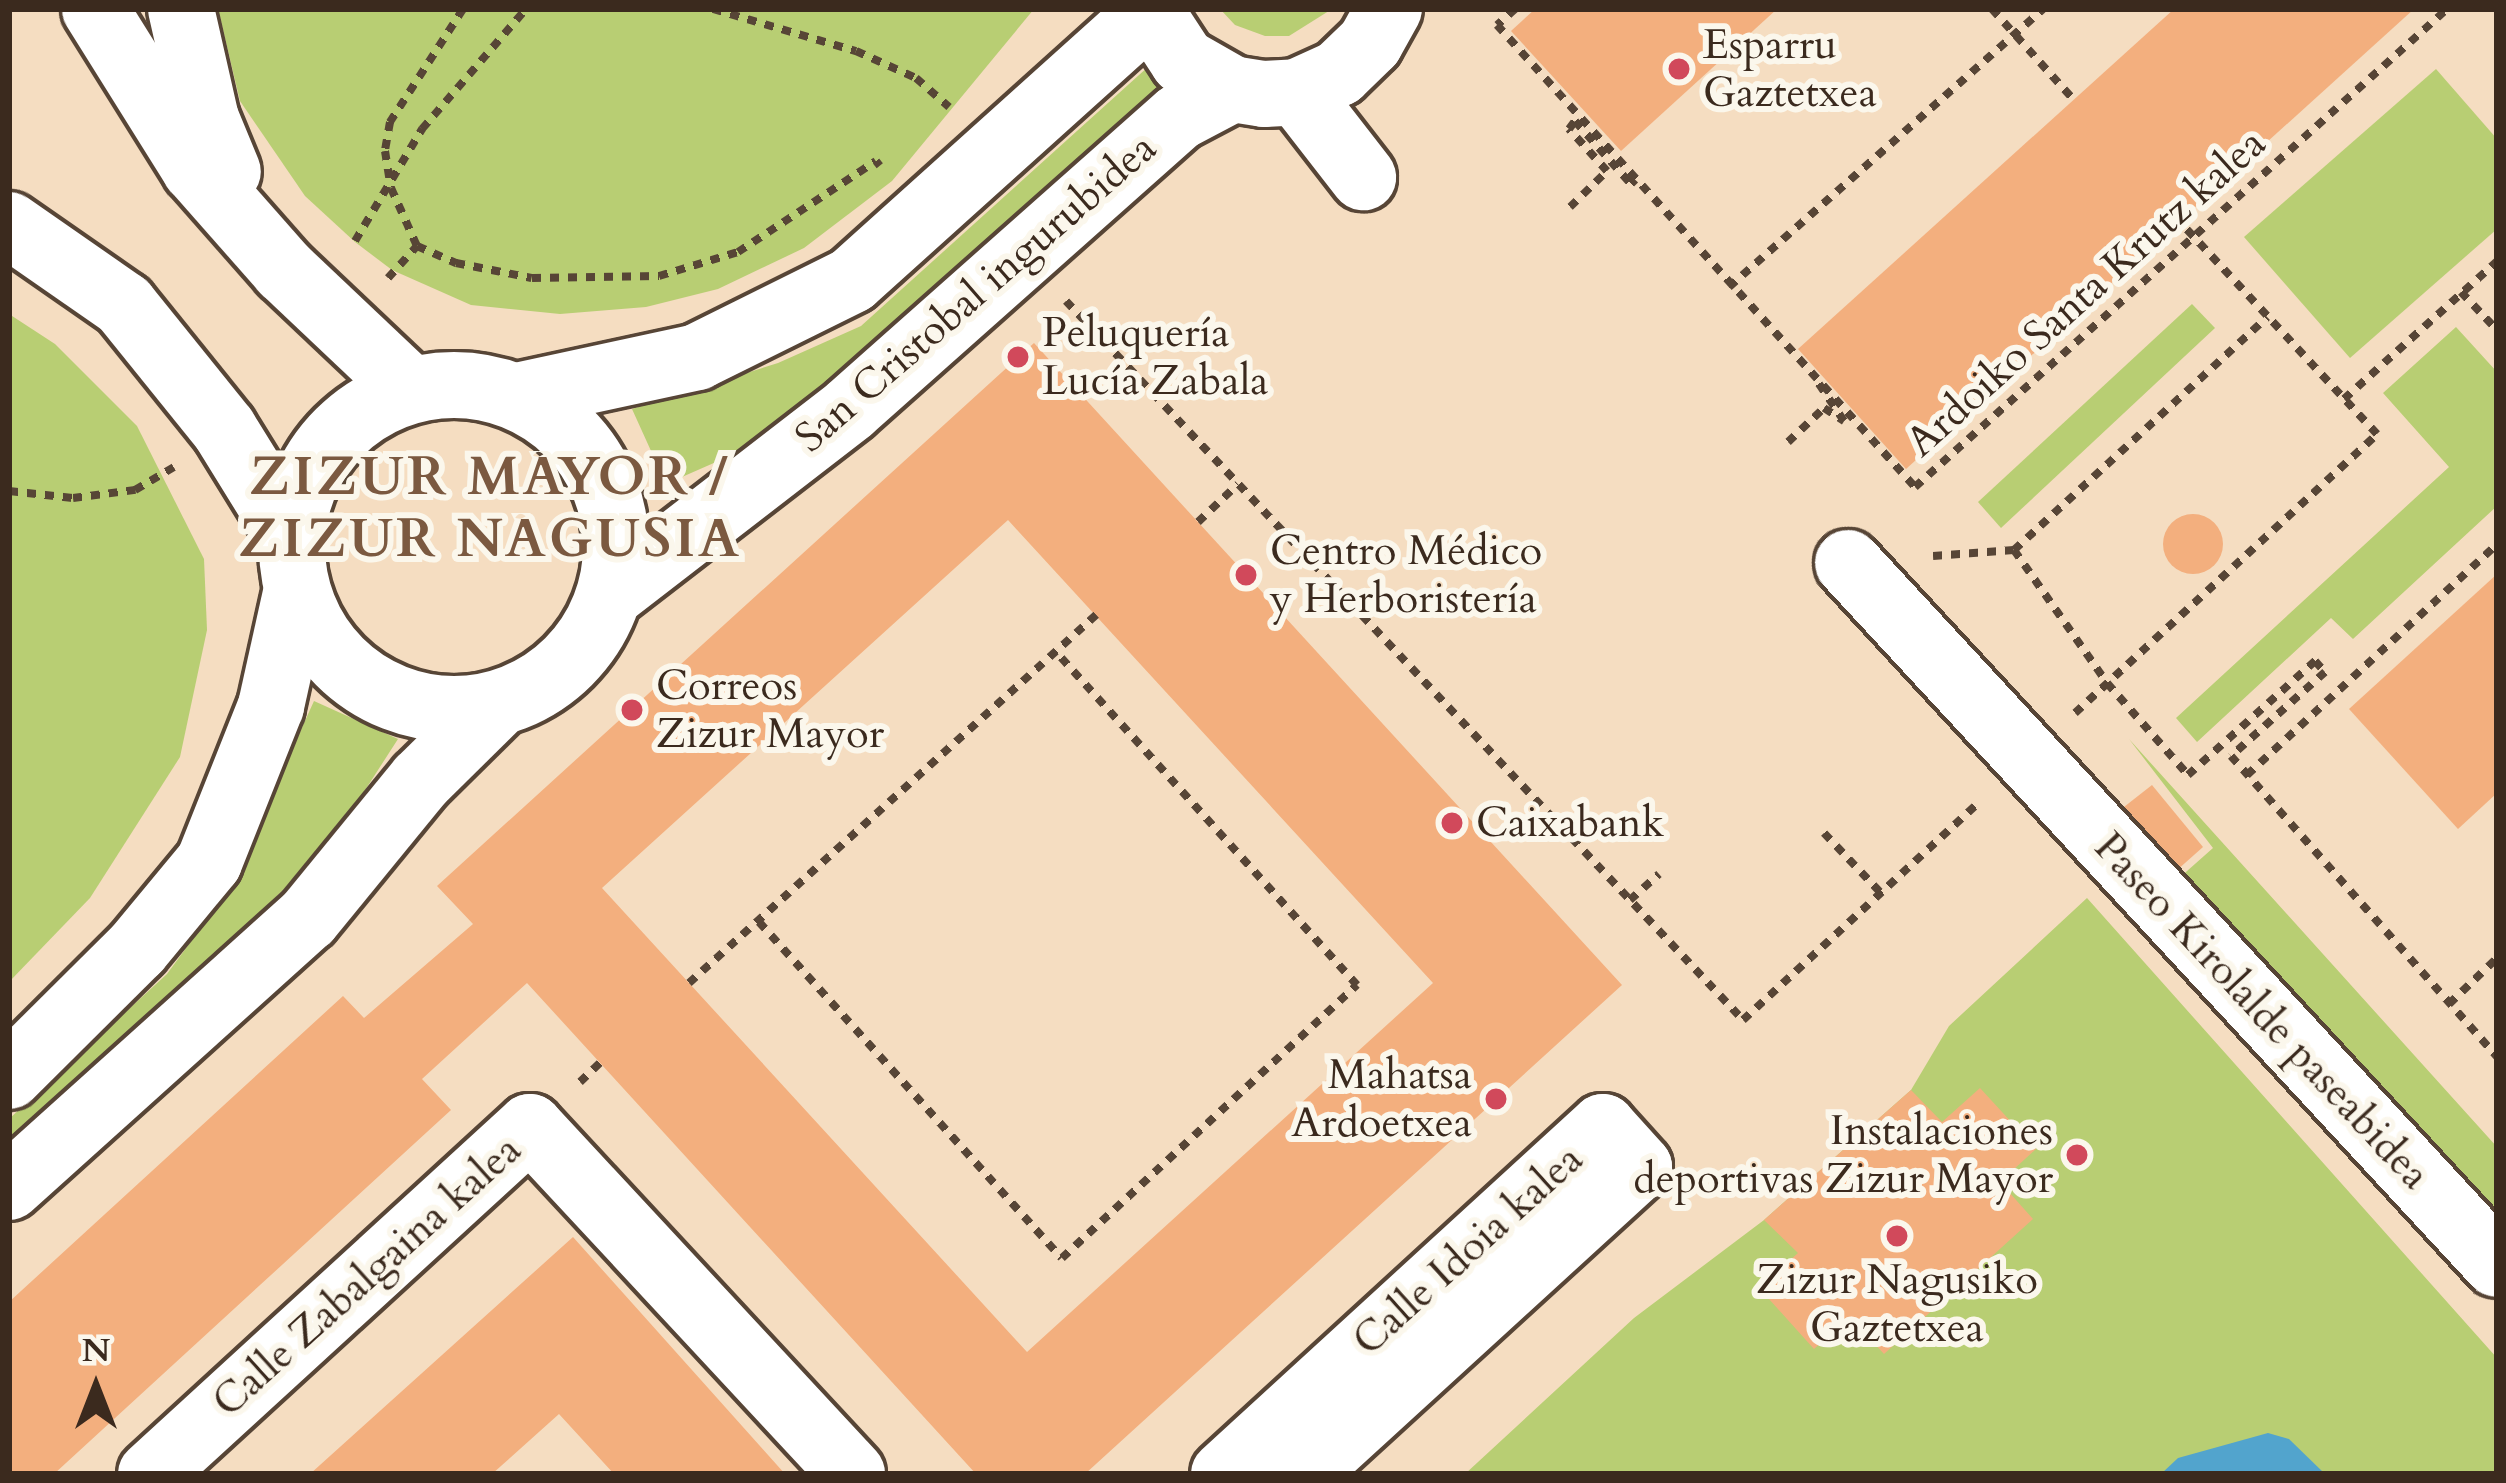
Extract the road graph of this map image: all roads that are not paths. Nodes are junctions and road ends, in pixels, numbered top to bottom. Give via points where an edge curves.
1 (95, 9) edge
2 (181, 9) edge
3 (1389, 9) edge
4 (1150, 11) edge
5 (1232, 89) junction
6 (1297, 92) junction
7 (1363, 178) dead end
8 (9, 225) edge
9 (255, 236) junction
10 (410, 389) junction
11 (517, 396) junction
12 (1848, 563) road end
13 (293, 564) junction
14 (611, 594) junction
15 (498, 704) junction
16 (9, 1076) edge
17 (9, 1187) edge
18 (2497, 1264) edge
19 (151, 1474) edge
20 (853, 1474) edge
21 (1224, 1474) edge
22 (1303, 1474) edge

1 - 9 street via 195,169
2 - 9 street via 206,119
3 - 6 street via 1339,73
4 - 5 street via 1184,61
4 - 11 street via 851,280 697,357
5 - 6 street
5 - 14 street, San Cristobal ingurubidea via 1178,117 850,409
6 - 7 street
8 - 13 street via 124,305 224,429
9 - 10 street
10 - 11 street via 452,383
10 - 13 street via 338,431 303,483
11 - 14 street via 574,435 606,484 618,533
12 - 18 street, Paseo Kirolalde paseabidea
13 - 15 street via 324,647 365,684 428,709
13 - 16 street via 271,706 209,862 137,949
14 - 15 street via 596,630 553,678
15 - 17 street via 422,780 308,918
19 - 20 street, Calle Zabalgaina kalea via 530,1127
21 - 22 street, Calle Idoia kalea via 1603,1127 1639,1167

